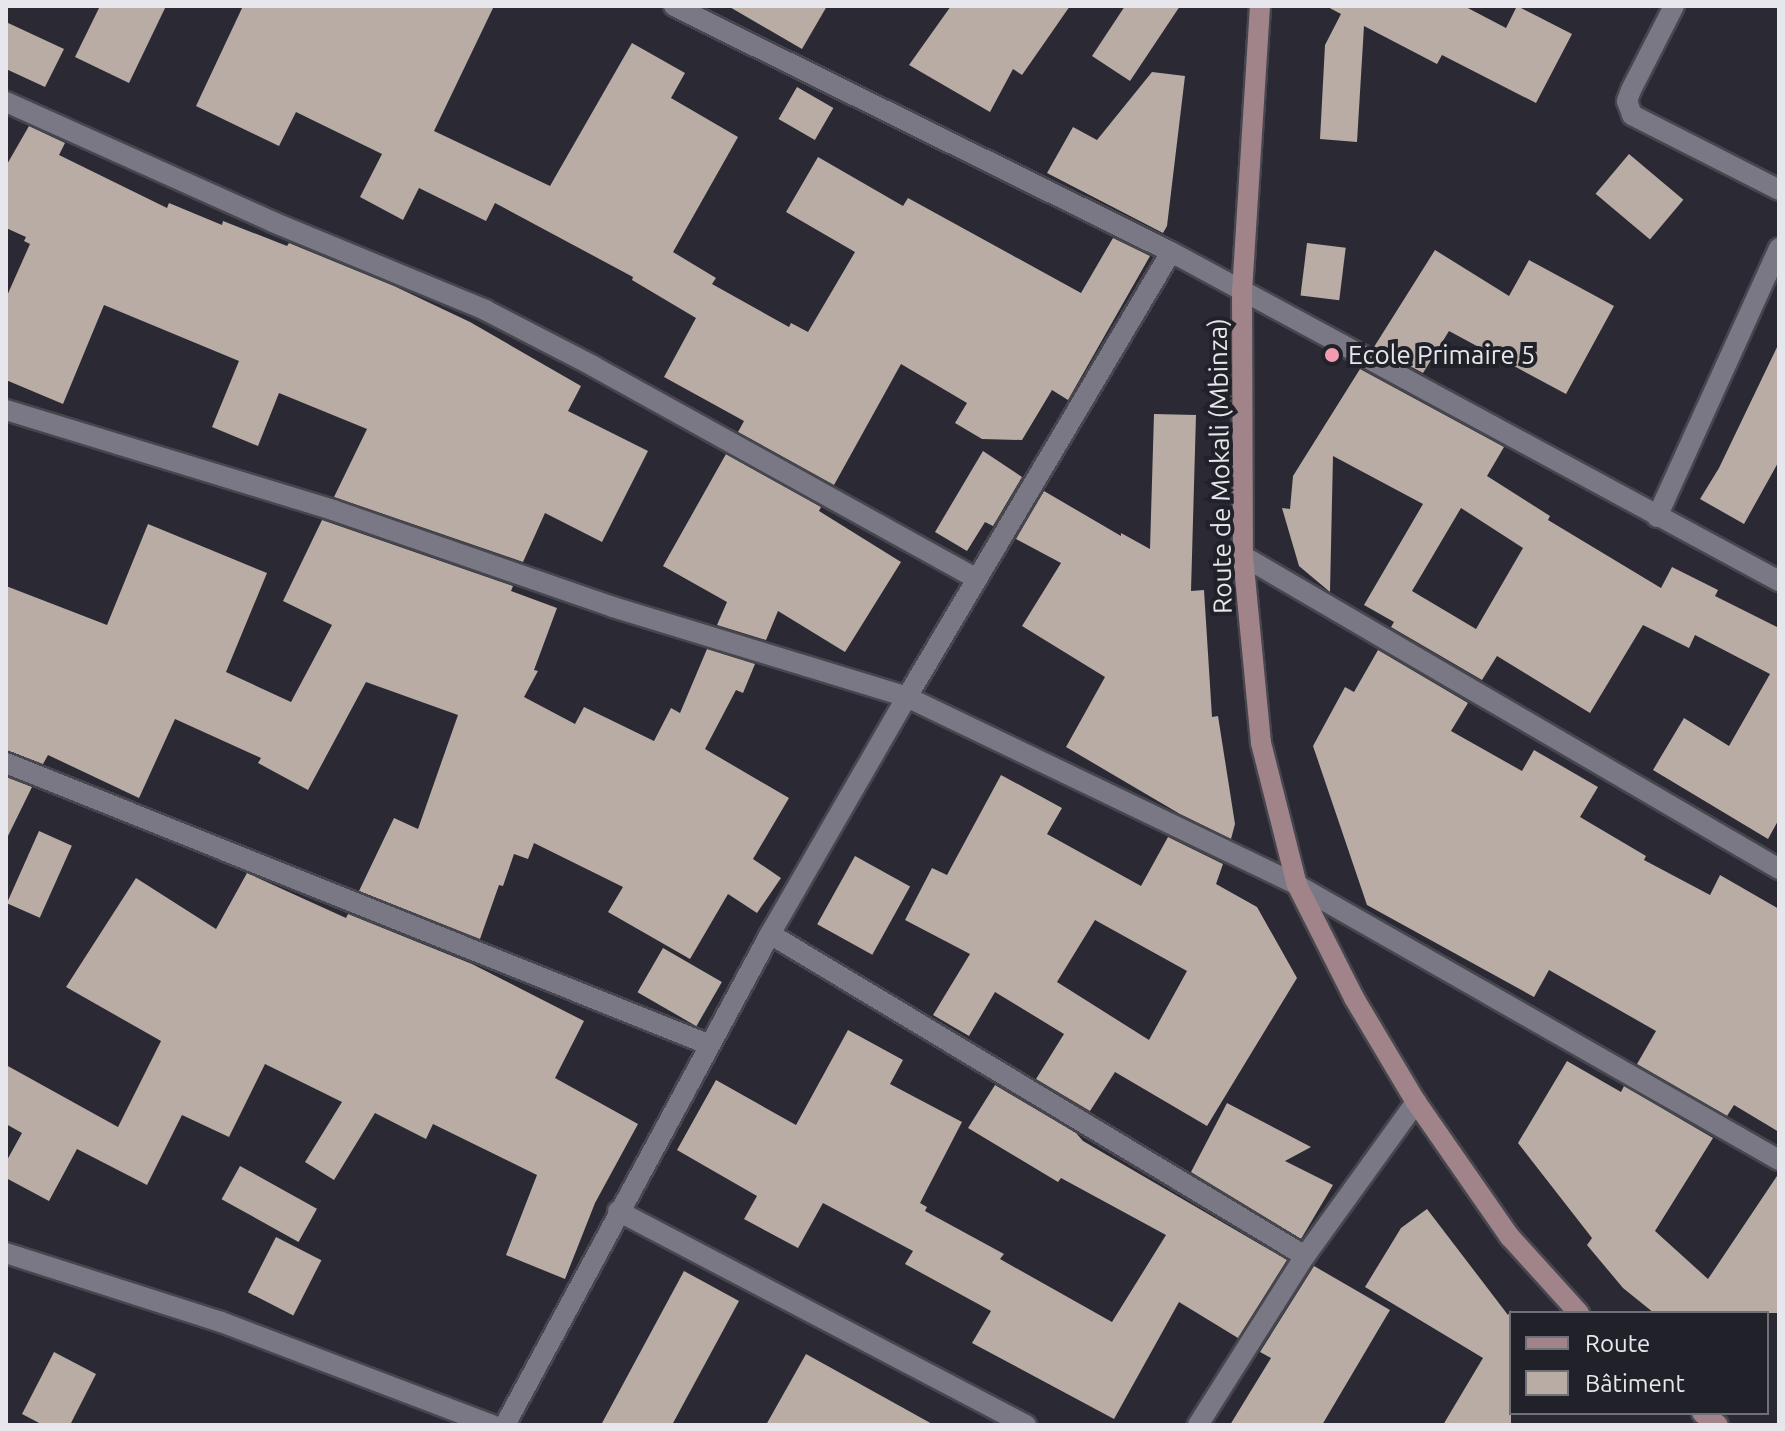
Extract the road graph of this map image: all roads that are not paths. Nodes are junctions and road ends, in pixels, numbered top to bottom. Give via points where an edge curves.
1 (674, 6) edge
2 (1260, 6) edge
3 (1674, 6) edge
4 (6, 102) edge
5 (1779, 190) edge
6 (1779, 248) edge
7 (1171, 252) junction
8 (1242, 291) junction
9 (6, 410) edge
10 (1657, 517) junction
11 (1243, 556) junction
12 (977, 579) junction
13 (1779, 581) edge
14 (907, 697) junction
15 (6, 763) edge
16 (1779, 869) edge
17 (1297, 885) junction
18 (770, 934) junction
19 (710, 1045) junction
20 (1416, 1102) junction
21 (1779, 1160) edge
22 (618, 1211) junction
23 (6, 1253) edge
24 (1305, 1256) junction
25 (1577, 1311) edge
26 (492, 1425) edge
27 (505, 1425) edge
28 (1026, 1425) edge
29 (1198, 1425) edge

1 - 7 street
2 - 8 street, Route de Mokali (Mbinza)
3 - 5 street via 1631,90 1627,101 1632,115
4 - 12 street via 485,310
6 - 10 street
7 - 8 street
7 - 12 street
8 - 10 street
8 - 11 street, Route de Mokali (Mbinza)
9 - 14 street
10 - 13 street
11 - 16 street
11 - 17 street, Route de Mokali (Mbinza) via 1261,743
12 - 14 street
14 - 17 street
14 - 18 street
15 - 19 street
17 - 20 street, Route de Mokali (Mbinza) via 1354,998
17 - 21 street
18 - 19 street
18 - 24 street
19 - 22 street
20 - 24 street
20 - 25 street, Route de Mokali (Mbinza) via 1510,1237
22 - 27 street
22 - 28 street
23 - 26 street via 221,1322
24 - 29 street

